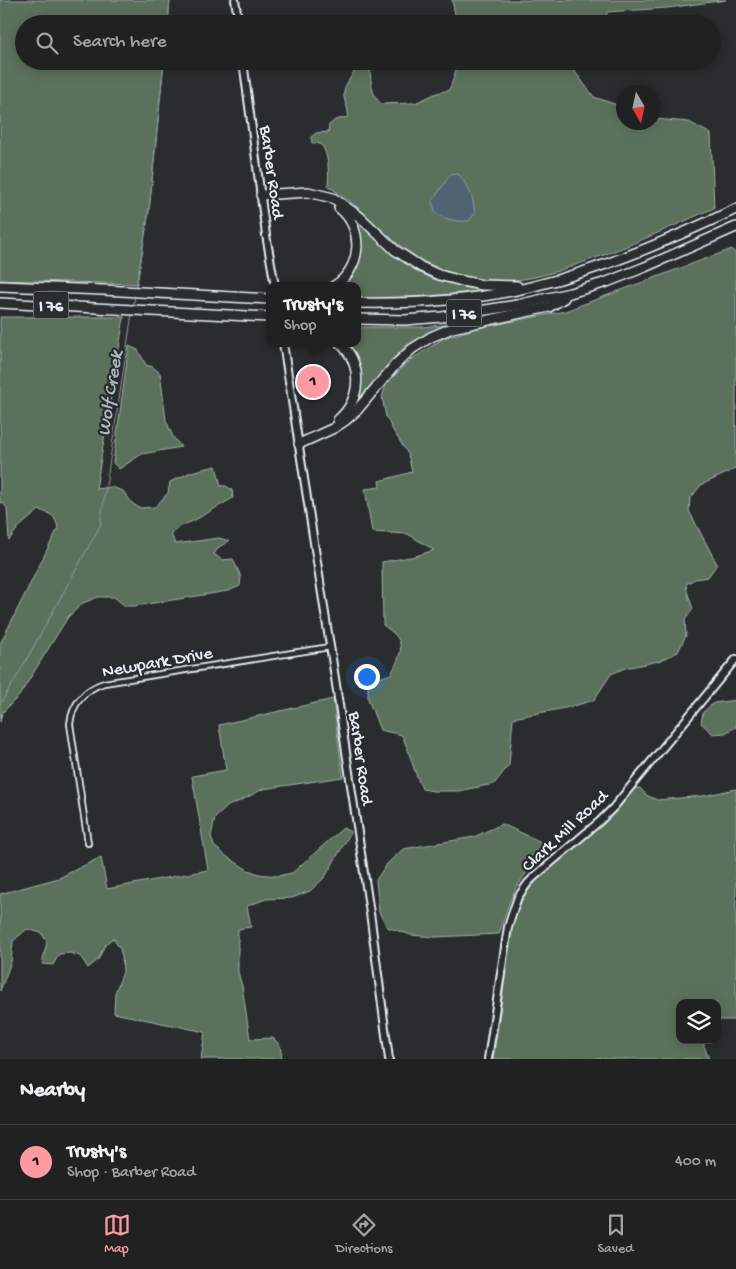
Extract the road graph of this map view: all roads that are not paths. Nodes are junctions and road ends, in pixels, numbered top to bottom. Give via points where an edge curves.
1 (235, 0) edge
2 (238, 15) edge
3 (244, 70) edge
4 (261, 198) junction
5 (736, 209) edge
6 (736, 226) edge
7 (274, 282) edge
8 (340, 282) edge
9 (542, 284) junction
10 (0, 286) edge
11 (570, 293) junction
12 (266, 298) edge
13 (0, 303) edge
14 (361, 304) edge
15 (266, 317) edge
16 (361, 319) edge
17 (284, 347) edge
18 (343, 347) edge
19 (298, 441) junction
20 (330, 647) junction
21 (736, 659) edge
22 (88, 843) dead end
23 (389, 1059) edge
24 (488, 1059) edge

1 - 2 main road
3 - 4 main road, Barber Road
4 - 7 main road, Barber Road
4 - 8 highway via 320,198 345,212 357,243 355,260
4 - 9 highway via 308,192 333,198 403,255 447,277 491,285
5 - 9 highway, I 76 via 630,256
6 - 11 highway, I 76 via 645,267
9 - 14 highway, I 76 via 458,300
10 - 12 highway, I 76
11 - 16 highway, I 76 via 442,317
11 - 19 highway via 549,307 452,328 432,337 396,364 346,420 334,428
13 - 15 highway, I 76
17 - 19 main road, Barber Road
18 - 19 highway via 355,369 357,386 352,402 337,421
19 - 20 main road, Barber Road
20 - 22 street, Newpark Drive via 104,683 87,691 77,703 70,724
20 - 23 main road, Barber Road
21 - 24 main road, Clark Mill Road via 612,808 522,891 508,928

